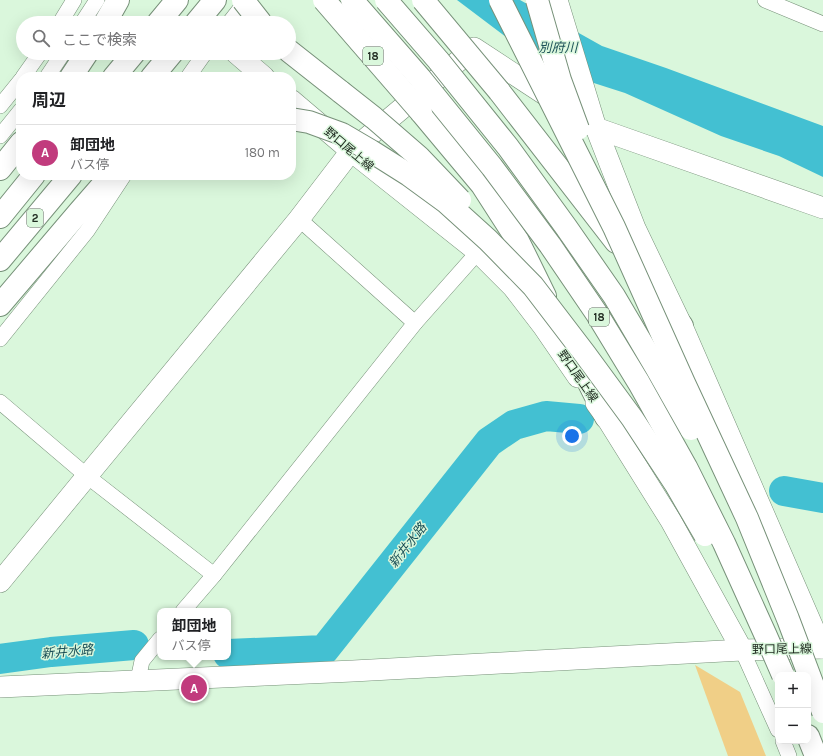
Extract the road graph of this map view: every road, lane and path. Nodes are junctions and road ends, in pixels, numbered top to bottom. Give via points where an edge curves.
1 (74, 0) edge
2 (97, 0) edge
3 (118, 0) edge
4 (177, 0) edge
5 (215, 0) edge
6 (243, 0) edge
7 (247, 0) edge
8 (324, 0) edge
9 (352, 0) edge
10 (386, 0) edge
11 (423, 0) edge
12 (500, 0) edge
13 (765, 0) edge
14 (551, 1) edge
15 (64, 16) edge
16 (87, 16) edge
17 (109, 16) edge
18 (164, 16) edge
19 (202, 16) edge
20 (234, 16) edge
21 (255, 16) edge
22 (823, 24) edge
23 (296, 57) edge
24 (35, 60) edge
25 (58, 60) edge
26 (82, 60) edge
27 (128, 60) edge
28 (166, 60) edge
29 (200, 60) edge
30 (244, 60) edge
31 (27, 72) edge
32 (50, 72) edge
33 (74, 72) edge
34 (118, 72) edge
35 (156, 72) edge
36 (192, 72) edge
37 (258, 72) edge
38 (16, 86) edge
39 (296, 104) edge
40 (0, 106) edge
41 (16, 116) edge
42 (296, 120) edge
43 (596, 128) junction
44 (0, 136) edge
45 (16, 149) edge
46 (351, 151) junction
47 (0, 169) edge
48 (30, 180) edge
49 (67, 180) edge
50 (107, 180) edge
51 (121, 180) edge
52 (823, 208) edge
53 (0, 217) edge
54 (299, 219) junction
55 (614, 227) junction
56 (478, 252) junction
57 (0, 260) edge
58 (533, 286) junction
59 (0, 305) edge
60 (415, 323) junction
61 (682, 326) junction
62 (0, 339) edge
63 (0, 402) edge
64 (606, 417) junction
65 (87, 476) junction
66 (214, 575) junction
67 (0, 582) edge
68 (186, 608) edge
69 (788, 619) junction
70 (157, 642) edge
71 (823, 648) edge
72 (742, 650) junction
73 (775, 672) edge
74 (782, 672) edge
75 (138, 680) junction
76 (0, 687) edge
77 (823, 712) edge
78 (775, 723) edge
79 (784, 744) edge
80 (811, 744) edge
81 (789, 756) edge
82 (816, 756) edge

1 - 15 street
2 - 16 street
3 - 17 main road
4 - 18 main road
5 - 19 main road
6 - 21 main road, bridge
7 - 20 street
8 - 64 main road, 18, bridge via 482,185 518,241
9 - 74 main road, 18, bridge via 420,78 492,167 597,314 686,467
10 - 69 main road, 18, bridge via 508,147 614,296 740,520
11 - 61 main road, bridge via 499,91
12 - 55 main road, 18, bridge
13 - 22 street
14 - 43 street, 野口尾上線
14 - 55 main road, bridge via 560,80
23 - 58 main road, bridge via 419,157 457,196
24 - 31 street
25 - 32 street
26 - 33 main road
27 - 34 main road
28 - 35 main road
29 - 36 street
30 - 37 street
38 - 40 street
39 - 46 street, 野口尾上線
41 - 44 street
42 - 58 main road, bridge via 342,134 409,175 488,240
43 - 46 street via 474,48
43 - 52 street
43 - 61 street, 野口尾上線 via 636,228
45 - 47 main road
46 - 54 street
46 - 56 street, 野口尾上線
48 - 53 main road, 2
49 - 57 main road, 2
50 - 59 main road
51 - 62 street via 87,231
54 - 60 street
54 - 65 street
55 - 69 main road, 18, bridge via 747,518
56 - 60 street
56 - 64 street, 野口尾上線 via 513,287
58 - 73 main road, bridge via 632,418 676,485 715,553
60 - 66 street
61 - 71 street, 野口尾上線
63 - 65 street
64 - 72 street, 野口尾上線 via 671,521
65 - 66 street
65 - 67 street
66 - 68 street
69 - 77 main road, 18, bridge
70 - 75 street via 142,660
71 - 72 street, 野口尾上線
72 - 75 street
72 - 78 street
75 - 76 street
79 - 81 street
80 - 82 main road

